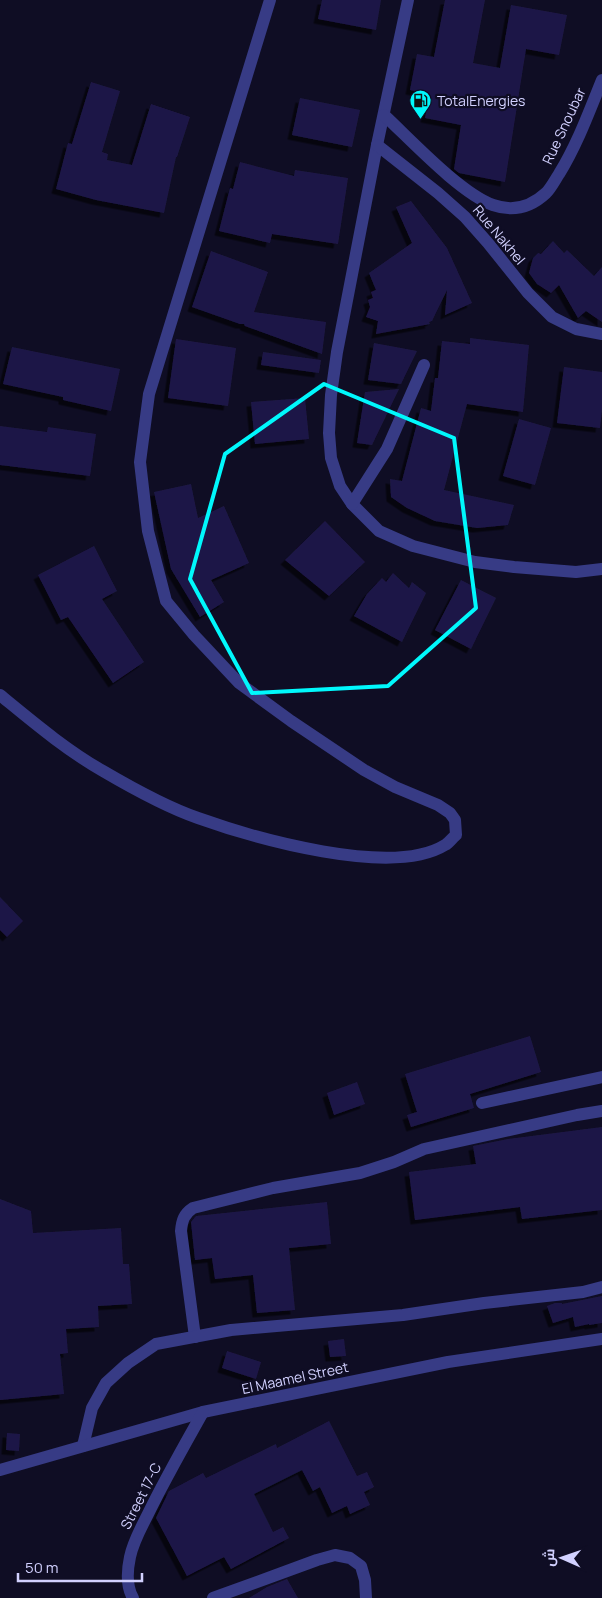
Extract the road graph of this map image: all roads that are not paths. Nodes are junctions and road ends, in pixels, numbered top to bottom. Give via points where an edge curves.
1 (270, 0) edge
2 (408, 0) edge
3 (602, 80) edge
4 (384, 115) junction
5 (377, 145) junction
6 (602, 334) edge
7 (424, 365) dead end
8 (352, 504) junction
9 (602, 569) edge
10 (0, 695) edge
11 (602, 1077) edge
12 (482, 1103) dead end
13 (602, 1112) edge
14 (602, 1287) edge
15 (195, 1336) junction
16 (602, 1339) edge
17 (203, 1412) junction
18 (83, 1446) junction
19 (0, 1470) edge
20 (134, 1598) edge
21 (213, 1598) edge
22 (366, 1598) edge

1 - 10 street via 149,394 140,462 148,531 166,601 239,683 364,770 450,812 455,820 456,835 434,851 402,857 369,856 316,851 197,818 103,771 51,737
2 - 4 street
3 - 4 street, Rue Snoubar via 568,159 547,192 534,203 519,208 493,205 480,199
4 - 5 street
5 - 6 street, Rue Nakhel via 465,217 552,317 576,329
5 - 8 street via 337,352 329,433 331,458 340,486
7 - 8 street via 387,449
8 - 9 street via 379,531 413,546 447,555 475,562 556,571
11 - 12 street
13 - 15 street via 424,1148 360,1173 273,1188 193,1208 182,1220 181,1231
14 - 15 street via 403,1315
15 - 18 street via 156,1344 128,1363 106,1384 92,1408
16 - 17 street, El Maamel Street via 448,1362
17 - 18 street, El Maamel Street
17 - 20 street, Street 17-C via 136,1538 128,1575 128,1586
18 - 19 street, El Maamel Street
21 - 22 street via 335,1555 350,1558 361,1566

